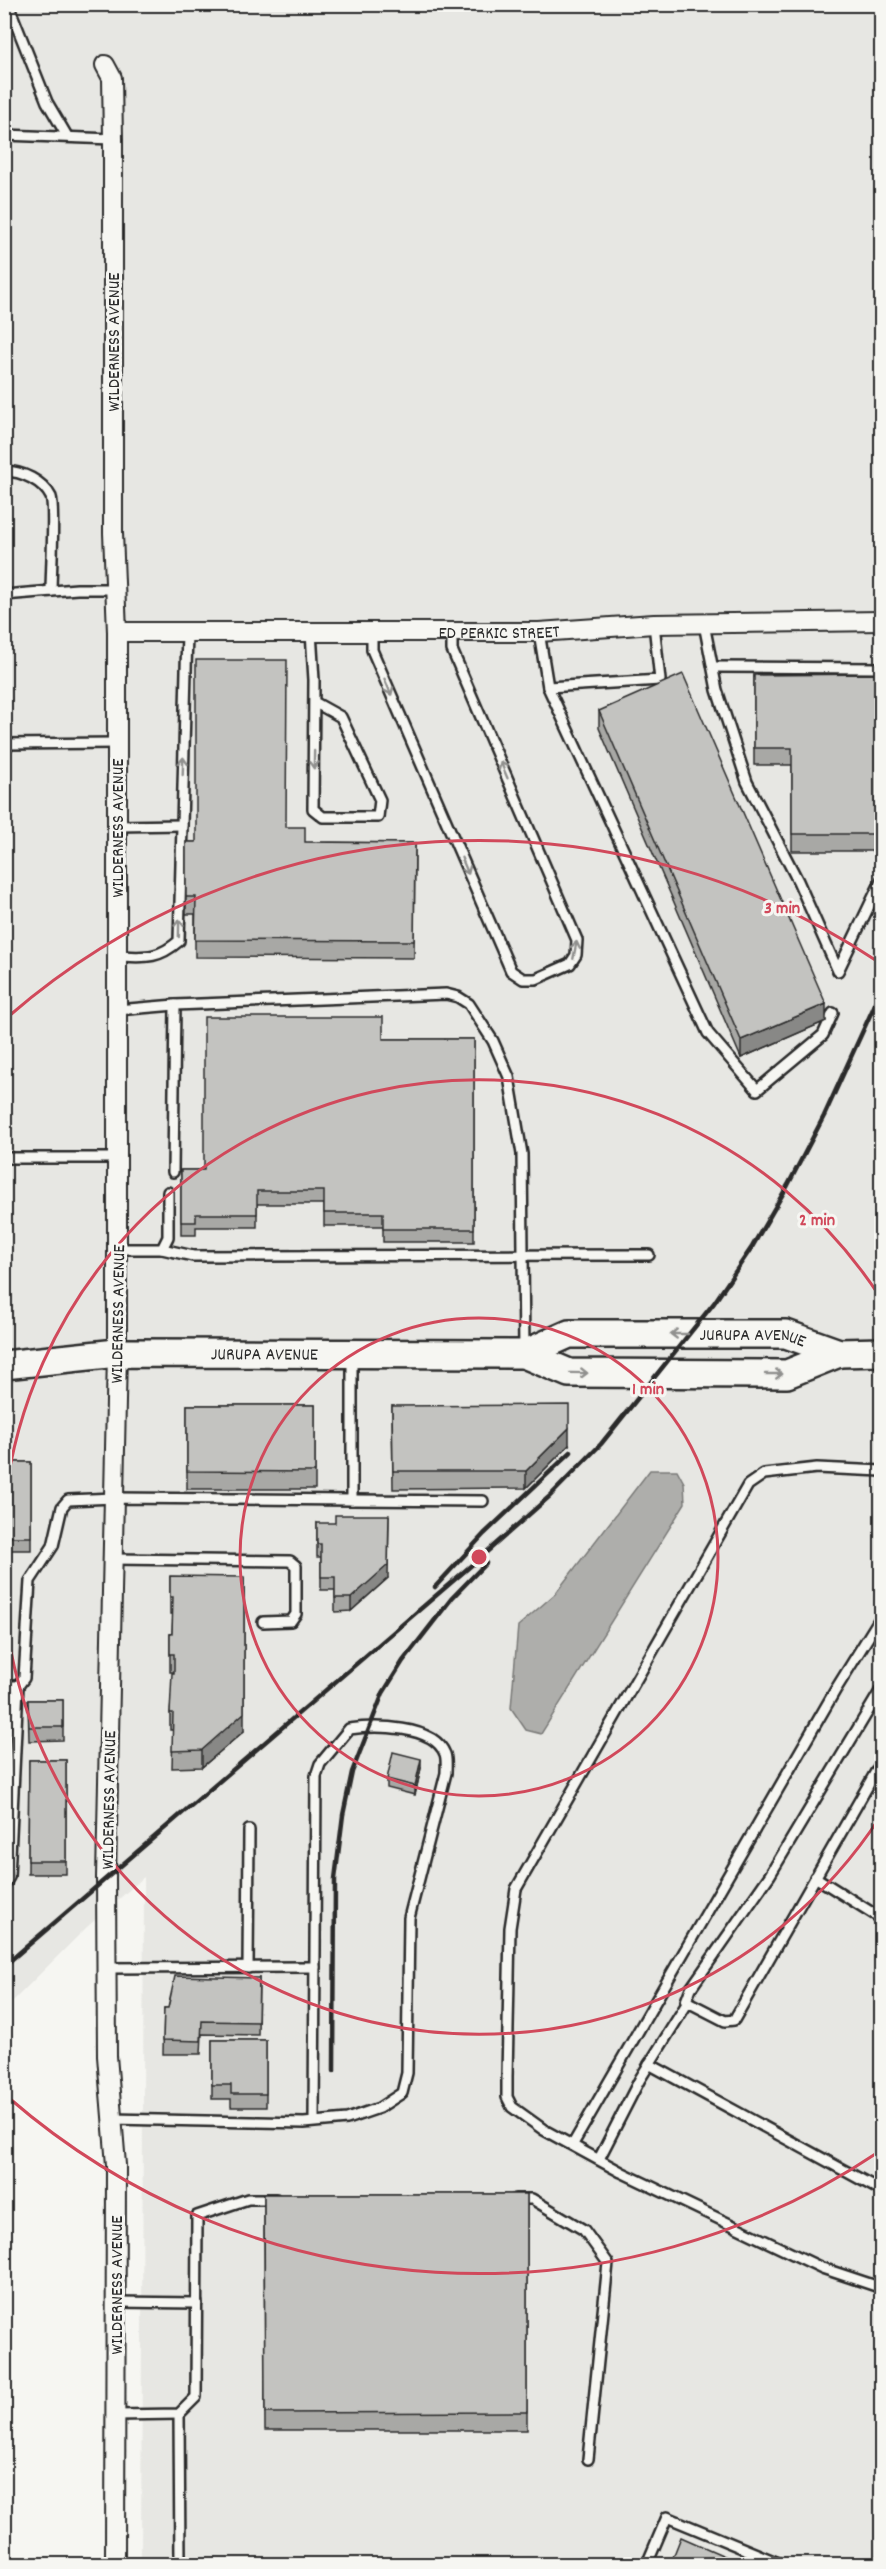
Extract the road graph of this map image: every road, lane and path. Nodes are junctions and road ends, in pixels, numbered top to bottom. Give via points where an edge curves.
1 (8, 4) edge
2 (105, 64) dead end
3 (4, 135) edge
4 (67, 136) junction
5 (113, 138) junction
6 (4, 471) edge
7 (115, 589) junction
8 (51, 591) junction
9 (4, 595) edge
10 (882, 621) edge
11 (654, 624) junction
12 (704, 624) junction
13 (117, 632) junction
14 (187, 632) junction
15 (311, 632) junction
16 (372, 632) junction
17 (452, 632) junction
18 (539, 632) junction
19 (713, 667) junction
20 (882, 668) edge
21 (548, 687) junction
22 (314, 702) junction
23 (117, 743) junction
24 (4, 744) edge
25 (182, 825) junction
26 (117, 826) junction
27 (882, 879) edge
28 (117, 956) junction
29 (175, 1005) junction
30 (117, 1010) junction
31 (833, 1013) dead end
32 (4, 1158) edge
33 (117, 1158) junction
34 (173, 1172) dead end
35 (168, 1192) dead end
36 (117, 1249) junction
37 (162, 1249) junction
38 (649, 1254) dead end
39 (522, 1256) junction
40 (882, 1352) edge
41 (117, 1353) junction
42 (839, 1353) junction
43 (352, 1354) junction
44 (524, 1354) junction
45 (4, 1365) edge
46 (882, 1471) edge
47 (114, 1498) junction
48 (352, 1500) junction
49 (483, 1501) dead end
50 (112, 1559) junction
51 (882, 1615) edge
52 (263, 1622) dead end
53 (4, 1686) edge
54 (18, 1686) junction
55 (882, 1688) edge
56 (882, 1761) edge
57 (249, 1830) dead end
58 (815, 1877) junction
59 (4, 1885) edge
60 (882, 1919) edge
61 (315, 1967) junction
62 (107, 1968) junction
63 (248, 1968) junction
64 (688, 2002) junction
65 (649, 2064) junction
66 (112, 2119) junction
67 (314, 2121) junction
68 (573, 2144) junction
69 (599, 2159) junction
70 (882, 2190) edge
71 (282, 2199) edge
72 (509, 2199) edge
73 (882, 2288) edge
74 (116, 2302) junction
75 (197, 2302) junction
76 (179, 2414) junction
77 (116, 2415) junction
78 (588, 2459) dead end
79 (115, 2565) edge
80 (180, 2565) edge
81 (647, 2565) edge
82 (781, 2565) edge

1 - 4 lane via 47,102
2 - 5 street, WILDERNESS AVENUE via 112,78
3 - 4 lane
4 - 5 lane
5 - 7 street, WILDERNESS AVENUE
6 - 8 lane via 16,471 42,485 52,499
7 - 8 lane
7 - 13 street, WILDERNESS AVENUE
8 - 9 lane
10 - 12 street, ED PERKIC STREET
11 - 12 street, ED PERKIC STREET
11 - 18 street, ED PERKIC STREET
11 - 21 lane via 660,680
12 - 19 lane
13 - 14 street, ED PERKIC STREET
13 - 23 street, WILDERNESS AVENUE
14 - 15 street, ED PERKIC STREET
25 -> 14 lane
15 - 16 street, ED PERKIC STREET
15 - 22 lane
16 - 17 street, ED PERKIC STREET
16 -> 17 lane via 372,650 511,971 523,979 536,979 570,964 576,956 577,940 452,650
17 - 18 street, ED PERKIC STREET
18 - 21 lane
19 - 20 lane
19 - 27 lane via 747,782 798,881 838,971
21 - 31 lane via 708,1033 757,1090 823,1035
22 -> 22 lane via 313,809 323,817 378,817 380,800 341,717
23 - 24 lane
23 - 26 street, WILDERNESS AVENUE
25 - 26 lane
28 -> 25 lane via 153,957 179,941
26 - 28 street, WILDERNESS AVENUE
28 - 30 street, WILDERNESS AVENUE
29 - 30 lane
29 - 34 lane
29 - 39 lane via 446,994 469,1004 493,1041 509,1077 522,1154
30 - 33 street, WILDERNESS AVENUE
32 - 33 lane
33 - 36 street, WILDERNESS AVENUE
35 - 37 lane via 168,1237
36 - 37 lane
36 - 41 street, WILDERNESS AVENUE
37 - 39 lane via 193,1256
38 - 39 lane
39 - 44 lane
40 - 42 main road, JURUPA AVENUE
41 - 43 main road, JURUPA AVENUE
41 - 45 main road, JURUPA AVENUE
41 - 47 street, WILDERNESS AVENUE
42 -> 44 main road, JURUPA AVENUE via 786,1334 569,1334
44 -> 42 main road, JURUPA AVENUE via 569,1373 787,1374
43 - 44 main road, JURUPA AVENUE
43 - 48 lane
46 - 68 lane via 817,1468 764,1474 748,1485 516,1889 510,1928 507,2097 512,2107 544,2130
47 - 48 lane
47 - 50 street, WILDERNESS AVENUE
47 - 54 lane via 68,1500 62,1507 53,1546 30,1581 24,1678
48 - 49 lane
50 - 52 lane via 290,1561 296,1566 296,1614 291,1621
50 - 62 street, WILDERNESS AVENUE
51 - 68 lane
53 - 54 lane
54 - 59 lane via 9,1877
55 - 64 lane via 770,1875 691,1988
56 - 58 lane
57 - 63 lane
58 - 60 lane
58 - 64 lane via 734,2020 725,2021
61 - 63 lane
61 - 67 lane
61 - 67 lane via 316,1776 320,1764 349,1729 381,1727 417,1732 433,1739 445,1754 446,1773 408,1918 407,2073 402,2093 379,2108 347,2119
62 - 63 lane
62 - 66 street, WILDERNESS AVENUE via 106,2056
64 - 65 lane
65 - 69 lane
65 - 70 lane
66 - 67 lane
66 - 74 street, WILDERNESS AVENUE
68 - 69 lane
69 - 73 lane via 822,2268
71 - 75 lane via 248,2199 197,2216
72 - 78 lane via 532,2199 584,2230 608,2263
74 - 75 lane
74 - 77 street, WILDERNESS AVENUE
75 - 76 lane via 196,2397
76 - 77 lane
76 - 80 lane
77 - 79 street, WILDERNESS AVENUE
81 - 82 lane via 667,2517

